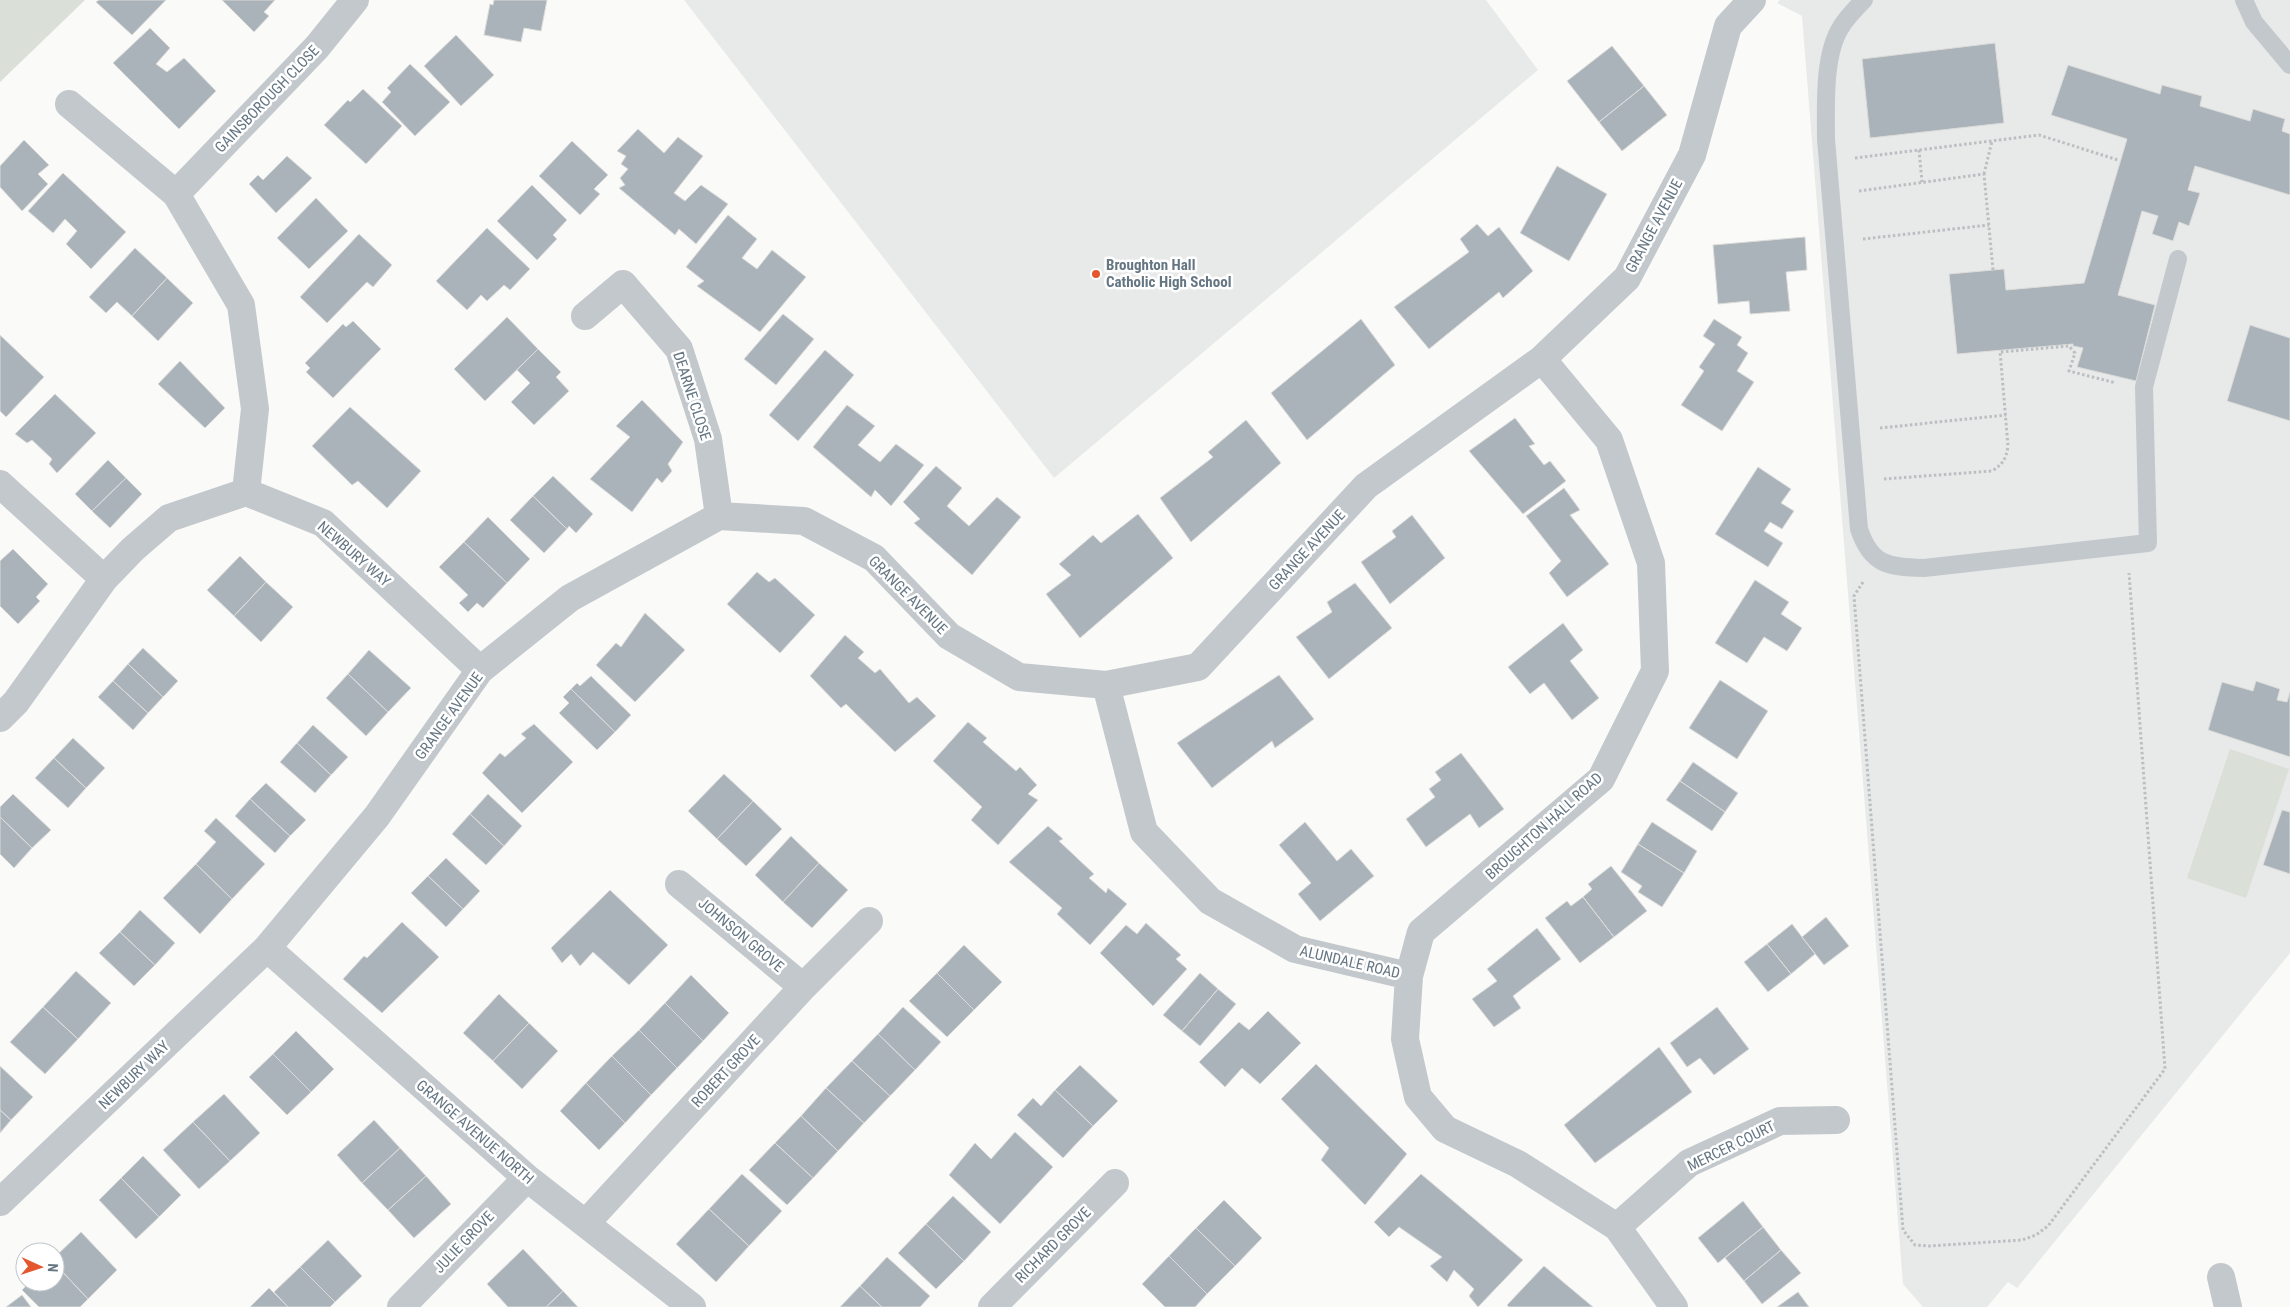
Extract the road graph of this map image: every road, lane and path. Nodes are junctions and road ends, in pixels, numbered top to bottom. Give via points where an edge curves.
1 (355, 0) edge
2 (1752, 0) edge
3 (1864, 0) edge
4 (2244, 0) edge
5 (2287, 57) edge
6 (69, 104) dead end
7 (1993, 141) junction
8 (1919, 150) junction
9 (2118, 160) dead end
10 (1827, 161) junction
11 (1984, 174) junction
12 (1922, 182) junction
13 (176, 194) junction
14 (1852, 195) dead end
15 (1990, 225) junction
16 (1859, 239) dead end
17 (2178, 259) dead end
18 (1994, 270) dead end
19 (585, 316) dead end
20 (1542, 359) junction
21 (2120, 384) dead end
22 (2006, 415) junction
23 (1850, 431) junction
24 (1855, 482) junction
25 (0, 484) edge
26 (246, 492) junction
27 (720, 516) junction
28 (2127, 545) junction
29 (1877, 560) junction
30 (104, 579) junction
31 (480, 670) junction
32 (1106, 685) junction
33 (0, 718) edge
34 (679, 884) dead end
35 (869, 921) dead end
36 (267, 948) junction
37 (1409, 976) junction
38 (804, 987) junction
39 (1836, 1120) dead end
40 (527, 1178) junction
41 (1115, 1183) dead end
42 (0, 1202) edge
43 (586, 1223) junction
44 (1617, 1227) junction
45 (2222, 1277) dead end
46 (401, 1307) edge
47 (692, 1307) edge
48 (992, 1307) edge
49 (1674, 1307) edge
50 (2228, 1307) edge

1 - 13 street, GAINSBOROUGH CLOSE via 317,47
2 - 20 street, GRANGE AVENUE via 1728,26 1692,155 1627,278
3 - 10 lane via 1840,28 1830,58 1826,94
4 - 5 lane via 2254,22
6 - 13 street
7 - 8 path
7 - 9 path via 2039,135
7 - 11 path
8 - 10 path
8 - 12 path
10 - 23 lane
11 - 12 path
11 - 15 path
12 - 14 path via 1862,189
13 - 26 street via 241,304 255,409
15 - 16 path
15 - 18 path
17 - 28 lane via 2144,387 2148,543
19 - 27 street, DEARNE CLOSE via 623,284 679,350 708,439
20 - 32 street, GRANGE AVENUE via 1366,486 1198,666
20 - 37 street, BROUGHTON HALL ROAD via 1609,440 1651,563 1656,671 1601,779 1421,932
21 - 22 path via 2070,372 2075,353 2069,346 2000,351
22 - 23 path
22 - 24 path via 2006,457 2002,465 1992,471
23 - 24 lane
24 - 29 lane via 1859,528 1865,546
25 - 30 street
26 - 30 street via 169,518
26 - 31 street, NEWBURY WAY via 323,523
27 - 31 street, GRANGE AVENUE via 570,598
27 - 32 street, GRANGE AVENUE via 804,522 874,558 949,636 1018,677
28 - 29 lane via 1924,568 1897,567
28 - 29 path via 2165,1069 2048,1226 2036,1235 2022,1240 1929,1246 1915,1244 1903,1230 1854,596
30 - 33 street via 16,702
31 - 36 street, GRANGE AVENUE via 377,816
32 - 37 street, ALUNDALE ROAD via 1144,832 1210,901 1295,950
34 - 38 street, JOHNSON GROVE
35 - 38 street, ROBERT GROVE
36 - 40 street, GRANGE AVENUE NORTH
36 - 42 street, NEWBURY WAY
37 - 44 street, ALUNDALE ROAD via 1405,1039 1418,1097 1445,1129 1518,1164
38 - 43 street, ROBERT GROVE
39 - 44 street, MERCER COURT via 1780,1121 1689,1163
40 - 43 street, GRANGE AVENUE NORTH
40 - 46 street, JULIE GROVE
41 - 48 street, RICHARD GROVE
43 - 47 street, GRANGE AVENUE NORTH
44 - 49 street, ALUNDALE ROAD
45 - 50 street

